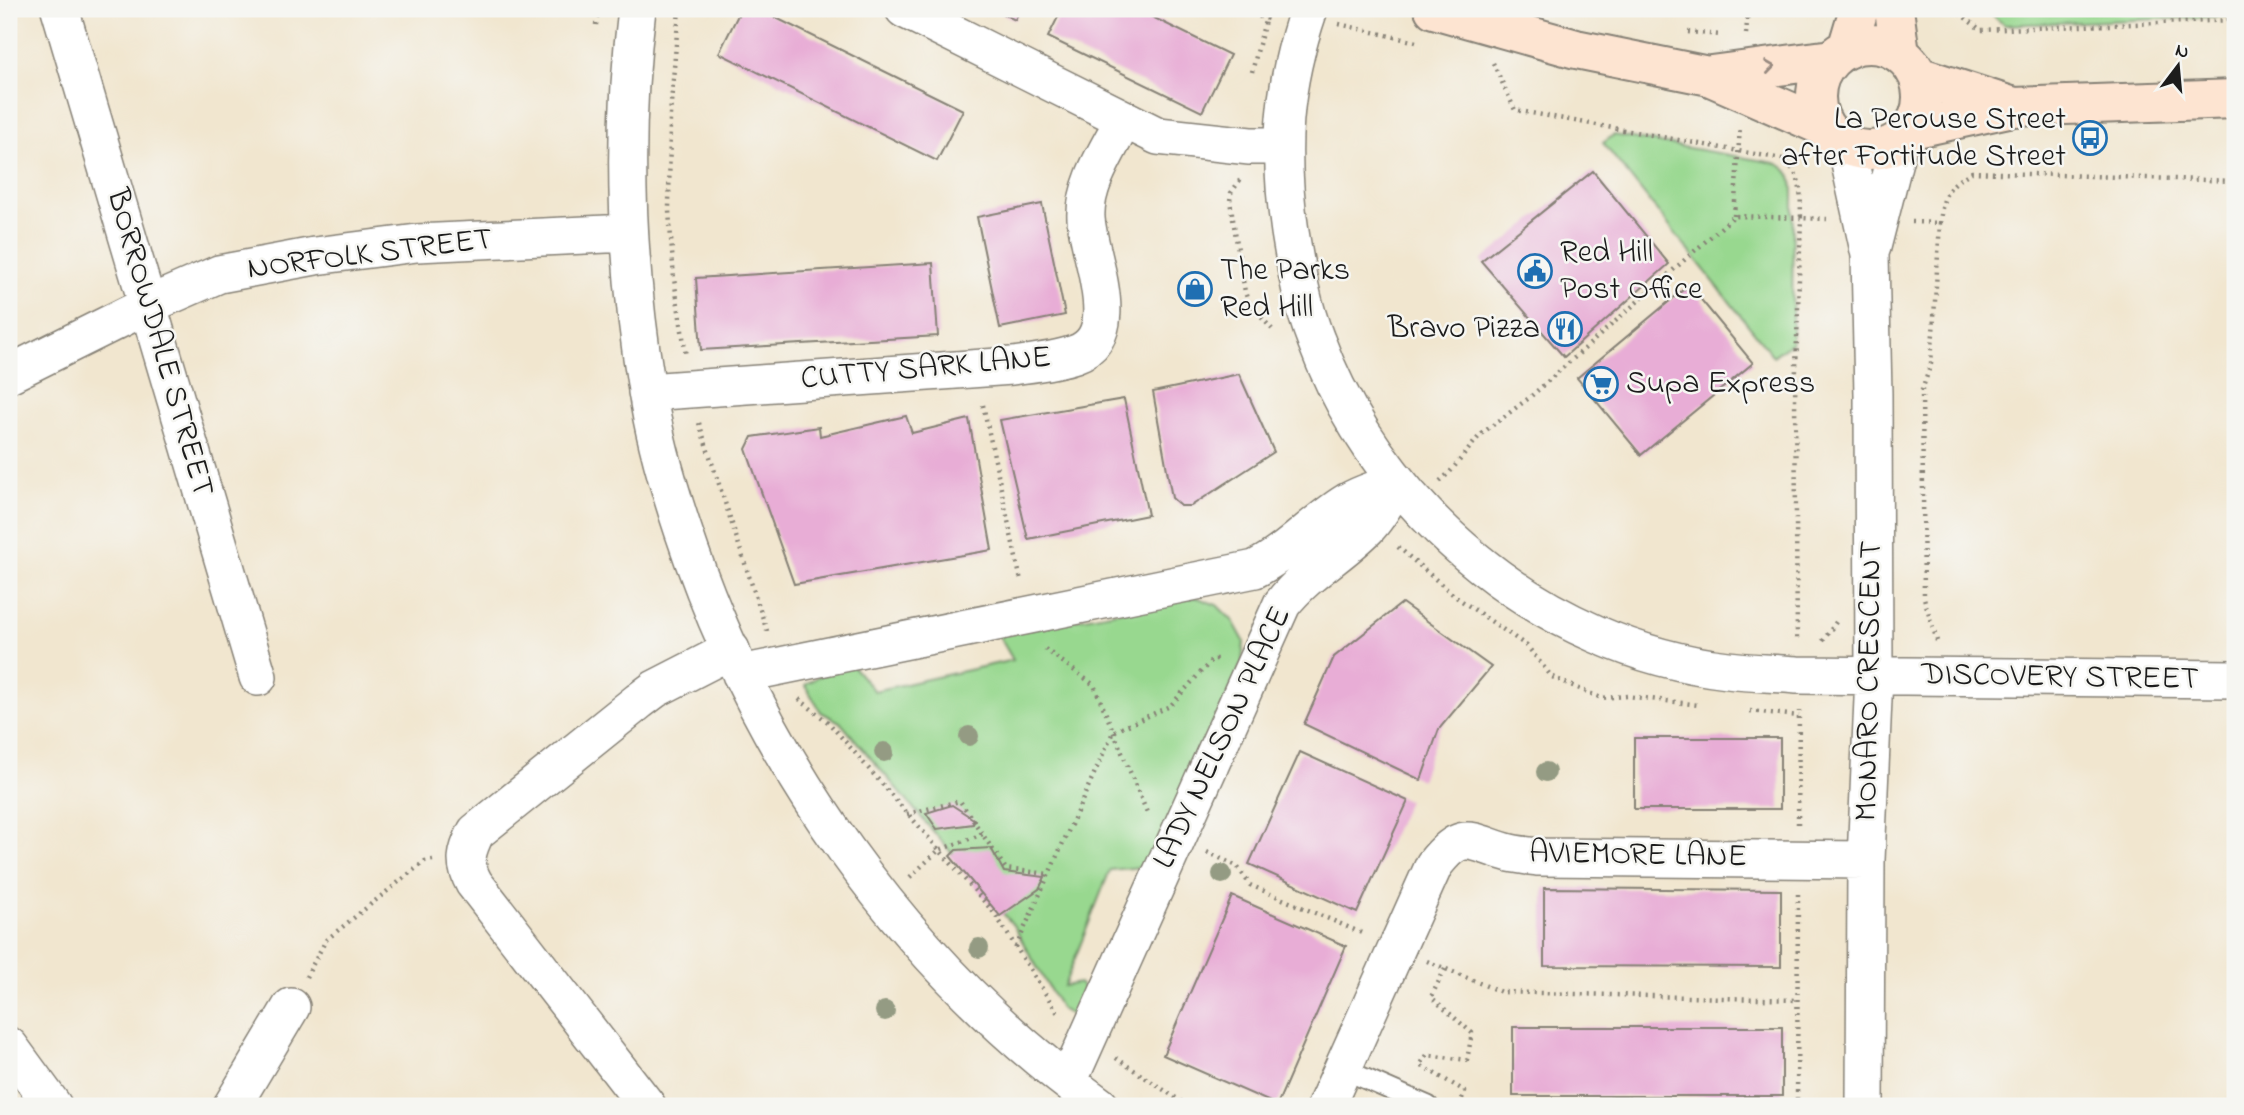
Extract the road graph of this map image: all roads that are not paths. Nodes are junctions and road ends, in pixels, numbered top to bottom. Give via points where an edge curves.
1 (60, 9) edge
2 (637, 9) edge
3 (904, 9) edge
4 (1859, 9) edge
5 (1894, 9) edge
6 (1316, 19) edge
7 (1429, 26) edge
8 (1840, 54) junction
9 (1909, 65) junction
10 (1709, 76) junction
11 (2235, 99) edge
12 (2013, 107) junction
13 (1124, 119) junction
14 (1906, 135) junction
15 (1835, 136) junction
16 (1283, 146) junction
17 (1871, 232) junction
18 (628, 233) junction
19 (148, 305) junction
20 (9, 374) edge
21 (647, 392) junction
22 (1415, 485) junction
23 (736, 662) junction
24 (1874, 676) junction
25 (258, 677) dead end
26 (2235, 680) edge
27 (1866, 860) junction
28 (291, 1007) dead end
29 (9, 1046) edge
30 (1343, 1069) junction
31 (1082, 1097) edge
32 (53, 1106) edge
33 (232, 1106) edge
34 (647, 1106) edge
35 (1326, 1106) edge
36 (1427, 1106) edge
37 (1865, 1106) edge

1 - 19 street, BORROWDALE STREET
2 - 18 street via 628,103
3 - 13 street
4 - 8 street
5 - 9 street
6 - 16 street, DISCOVERY STREET via 1292,64
7 - 10 street
8 - 9 street via 1876,44
10 -> 8 street
8 - 15 street via 1821,74 1816,92 1818,110
9 - 12 street
9 - 14 street via 1921,85 1922,106
10 - 15 street
11 - 12 street
12 - 14 street
13 - 16 street via 1158,136
13 - 21 street, CUTTY SARK LANE via 1089,192 1085,217 1102,320 1082,352 1012,366
14 - 15 street via 1869,151
14 - 17 street, MONARO CRESCENT
15 - 17 street, MONARO CRESCENT
16 - 22 street, DISCOVERY STREET via 1294,258 1315,339 1349,412
17 - 24 street, MONARO CRESCENT
18 - 19 street, NORFOLK STREET via 417,243 315,256 219,274
18 - 21 street
19 - 20 street, NORFOLK STREET
19 - 25 street, BORROWDALE STREET
21 - 23 street via 682,526
22 - 23 street, LADY NELSON PLACE via 1368,492 1347,502 1255,569 783,666
22 - 24 street, DISCOVERY STREET via 1429,518 1483,568 1541,607 1599,636 1728,670 1797,663
22 - 31 street, LADY NELSON PLACE via 1282,604 1250,672 1192,842 1088,1037
23 - 31 street via 805,789 885,901 969,995
23 - 34 street, LADY NELSON PLACE via 655,689 476,832 467,850 467,871 474,883
24 - 26 street, DISCOVERY STREET
24 - 27 street, MONARO CRESCENT
27 - 30 street, AVIEMORE LANE via 1538,857 1482,842 1457,843 1434,865
27 - 37 street, MONARO CRESCENT
28 - 33 street
29 - 32 street
30 - 35 street, AVIEMORE LANE
30 - 36 lane

